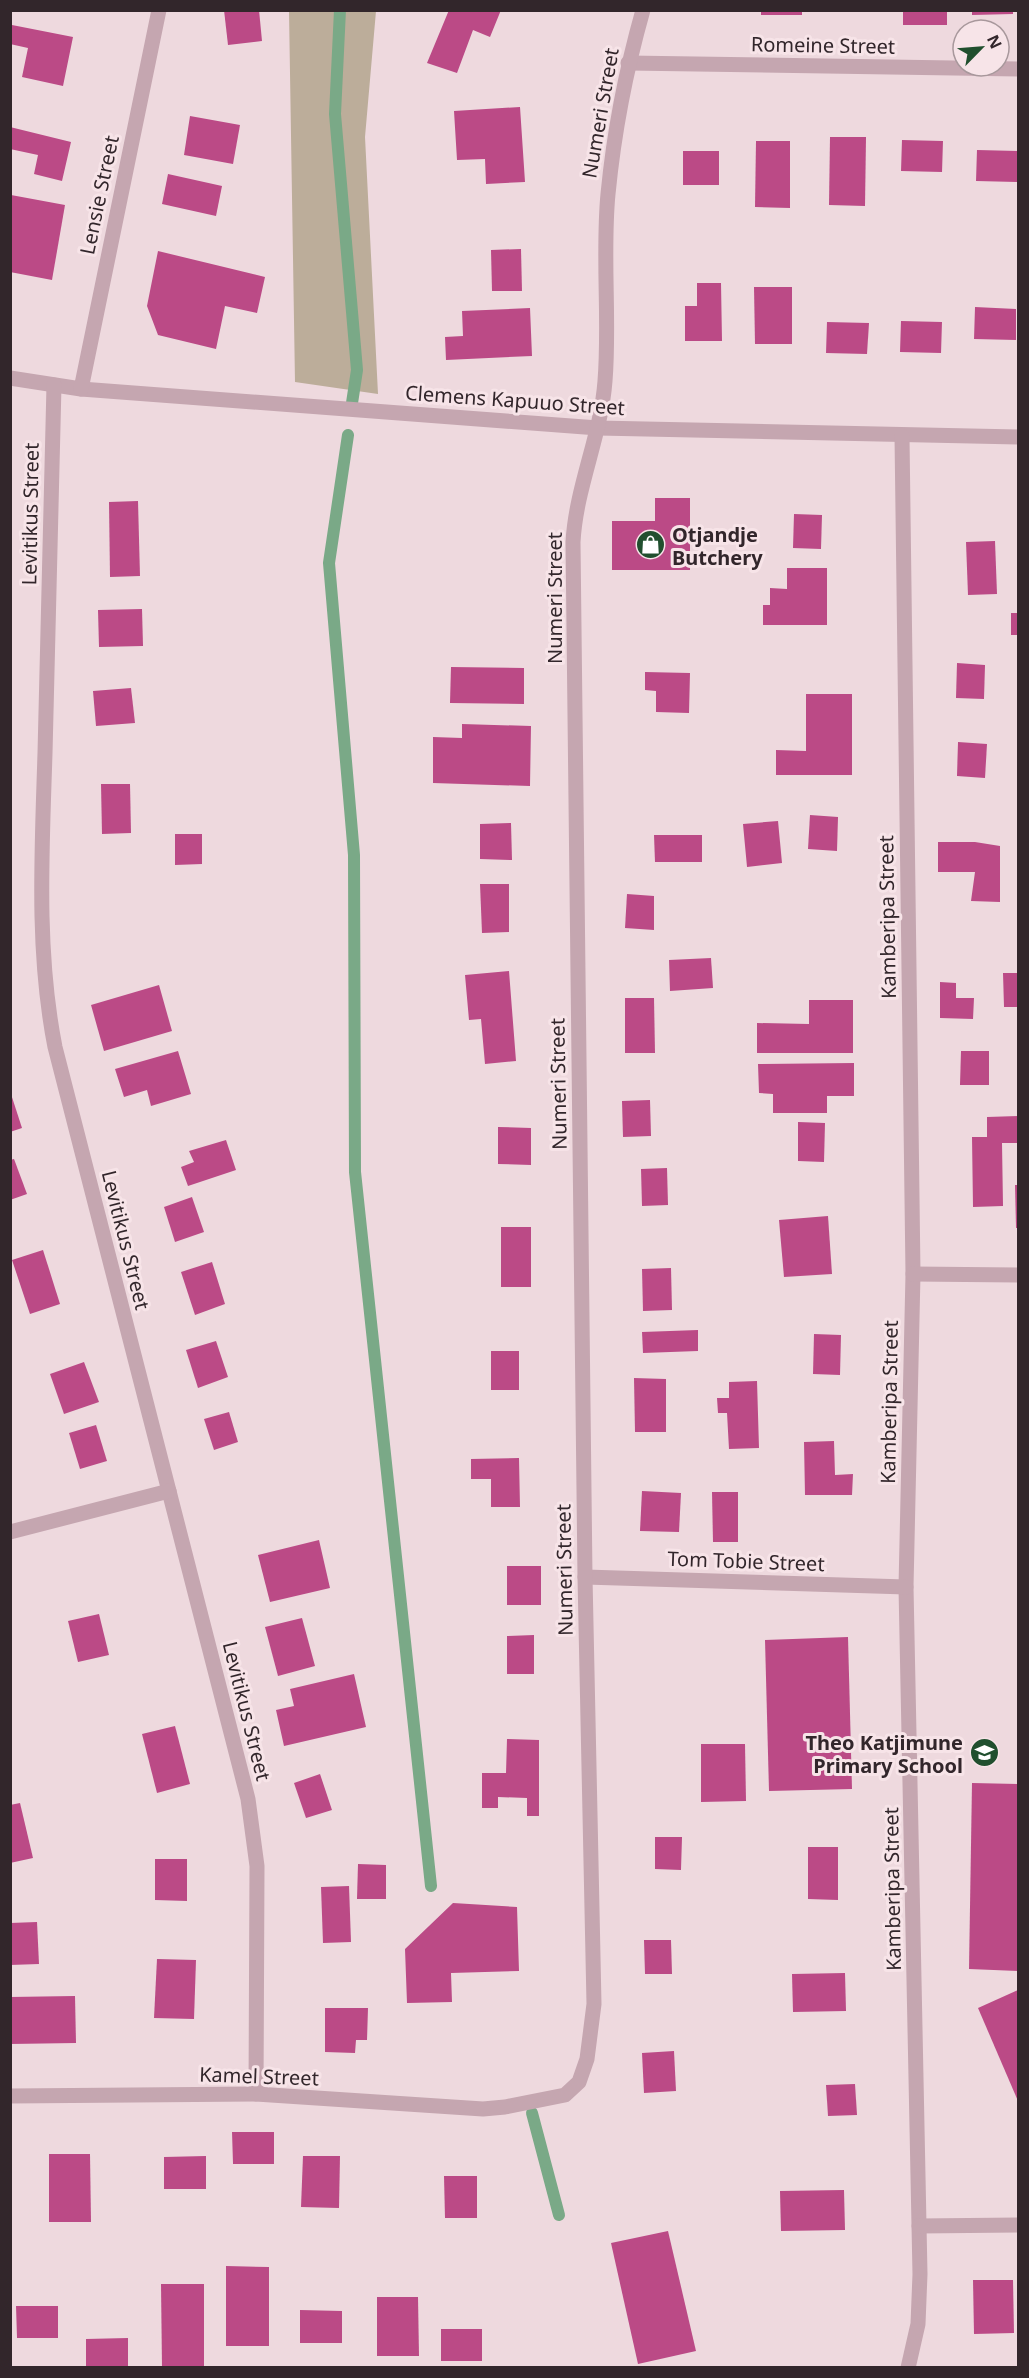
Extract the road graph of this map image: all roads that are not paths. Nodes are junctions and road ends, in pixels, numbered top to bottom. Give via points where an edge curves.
1 (159, 10) edge
2 (643, 10) edge
3 (628, 63) junction
4 (1018, 69) edge
5 (10, 378) edge
6 (54, 385) junction
7 (81, 389) junction
8 (598, 428) junction
9 (902, 436) junction
10 (1018, 437) edge
11 (913, 1274) junction
12 (1018, 1275) edge
13 (169, 1491) junction
14 (10, 1532) edge
15 (585, 1577) junction
16 (906, 1587) junction
17 (256, 2094) junction
18 (10, 2096) edge
19 (505, 2107) joint
20 (1018, 2225) edge
21 (919, 2226) junction
22 (908, 2367) edge

1 - 7 street, Lensie Street
2 - 3 street, Numeri Street
3 - 4 street, Romeine Street
3 - 8 street, Numeri Street via 608,195 605,382
5 - 6 street, Clemens Kapuuo Street
6 - 7 street, Clemens Kapuuo Street
6 - 13 street, Levitikus Street via 42,848 47,1007
7 - 8 street, Clemens Kapuuo Street
8 - 9 street, Clemens Kapuuo Street
8 - 15 street, Numeri Street via 575,517 573,542
9 - 10 street, Clemens Kapuuo Street
9 - 11 street, Kamberipa Street
11 - 12 street
11 - 16 street, Kamberipa Street
13 - 14 street
13 - 17 street, Levitikus Street via 254,1832
15 - 16 street, Tom Tobie Street
15 - 19 street, Numeri Street via 594,2004 587,2060 579,2082 565,2096
16 - 21 street, Kamberipa Street
17 - 18 street, Kamel Street
17 - 19 street, Kamel Street via 483,2109
20 - 21 street
21 - 22 street, Kamberipa Street via 918,2324

